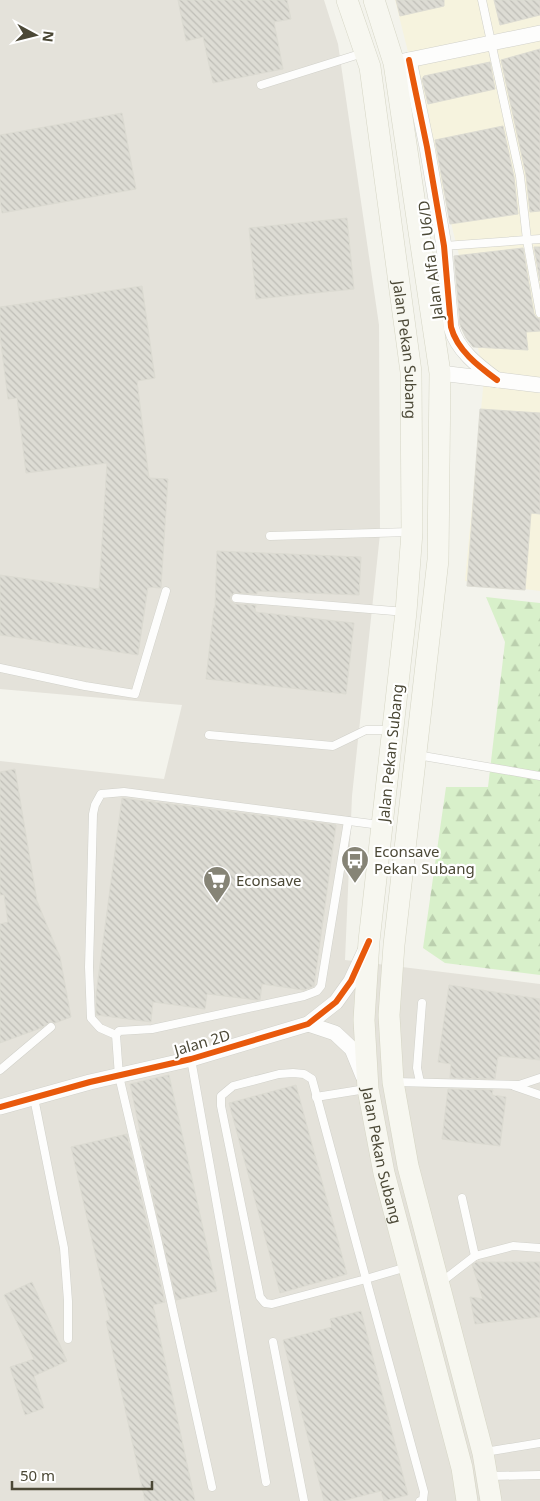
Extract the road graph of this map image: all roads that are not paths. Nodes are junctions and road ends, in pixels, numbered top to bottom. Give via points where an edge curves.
1 (347, 0) edge
2 (374, 0) edge
3 (482, 0) edge
4 (540, 33) edge
5 (492, 43) junction
6 (365, 53) junction
7 (401, 62) junction
8 (261, 85) dead end
9 (540, 239) edge
10 (527, 240) junction
11 (444, 246) junction
12 (540, 313) edge
13 (440, 373) junction
14 (497, 380) junction
15 (540, 385) edge
16 (412, 532) junction
17 (270, 536) dead end
18 (166, 591) dead end
19 (236, 598) dead end
20 (406, 612) junction
21 (0, 668) edge
22 (393, 730) junction
23 (209, 735) dead end
24 (415, 755) junction
25 (540, 776) edge
26 (348, 821) junction
27 (382, 825) junction
28 (369, 941) junction
29 (422, 1003) dead end
30 (308, 1024) junction
31 (51, 1026) dead end
32 (116, 1035) junction
33 (191, 1059) junction
34 (0, 1070) edge
35 (119, 1076) junction
36 (540, 1078) edge
37 (393, 1082) junction
38 (420, 1082) junction
39 (510, 1084) junction
40 (368, 1089) junction
41 (540, 1095) edge
42 (316, 1097) junction
43 (34, 1098) junction
44 (0, 1107) edge
45 (462, 1198) dead end
46 (540, 1248) edge
47 (475, 1256) junction
48 (408, 1267) junction
49 (366, 1279) junction
50 (439, 1284) junction
51 (68, 1339) dead end
52 (272, 1342) dead end
53 (540, 1443) edge
54 (484, 1453) junction
55 (540, 1475) edge
56 (487, 1477) junction
57 (266, 1482) dead end
58 (212, 1487) dead end
59 (304, 1501) edge
60 (420, 1501) edge
61 (467, 1501) edge
62 (491, 1501) edge

1 - 6 main road, Jalan Pekan Subang
2 - 7 main road, Jalan Pekan Subang
3 - 5 lane
4 - 5 street
5 - 7 street
5 - 10 lane via 520,176
6 - 8 lane
6 - 16 main road, Jalan Pekan Subang via 370,67 411,372
7 - 11 street, Jalan Alfa D U6/D via 427,147
7 - 13 main road, Jalan Pekan Subang
9 - 10 lane
10 - 11 lane
10 - 12 lane
11 - 14 street, Jalan Alfa D U6/D via 453,337 467,355
13 - 14 street
13 - 24 main road, Jalan Pekan Subang via 438,560
14 - 15 street
16 - 17 lane
16 - 20 main road, Jalan Pekan Subang
18 - 21 lane via 135,694
19 - 20 lane
20 - 22 main road, Jalan Pekan Subang
22 - 23 lane via 366,730 333,746
22 - 27 main road, Jalan Pekan Subang
24 - 25 lane
24 - 37 main road, Jalan Pekan Subang via 394,945 390,1015
26 - 27 lane
26 - 32 lane via 317,991
26 - 32 lane via 124,792 101,794 94,804 93,814 90,1018 100,1028
27 - 28 main road, Jalan Pekan Subang
28 - 30 street, Jalan 2D via 351,982 336,1002
28 - 40 main road, Jalan Pekan Subang via 364,1020
29 - 38 lane via 417,1068
30 - 33 street, Jalan 2D
30 - 40 street via 336,1032 352,1049
31 - 34 lane
32 - 35 lane
33 - 35 street, Jalan 2D
33 - 57 lane
35 - 43 street, Jalan 2D
35 - 58 lane
36 - 39 lane via 519,1085
37 - 38 lane
37 - 50 main road, Jalan Pekan Subang via 408,1166
38 - 39 lane
39 - 41 lane
40 - 42 lane
40 - 48 main road, Jalan Pekan Subang via 384,1173
42 - 49 lane
42 - 49 lane via 312,1079 293,1073 233,1086 222,1096 221,1106 260,1297 265,1303 272,1304
43 - 44 street, Jalan 2D
43 - 51 lane via 64,1248
45 - 47 lane
46 - 47 lane via 514,1246
47 - 50 lane
48 - 49 lane
48 - 61 main road, Jalan Pekan Subang via 462,1468
49 - 60 lane via 424,1492
50 - 54 main road, Jalan Pekan Subang
52 - 59 lane
53 - 54 lane
54 - 56 main road, Jalan Pekan Subang
55 - 56 lane
56 - 62 main road, Jalan Pekan Subang

